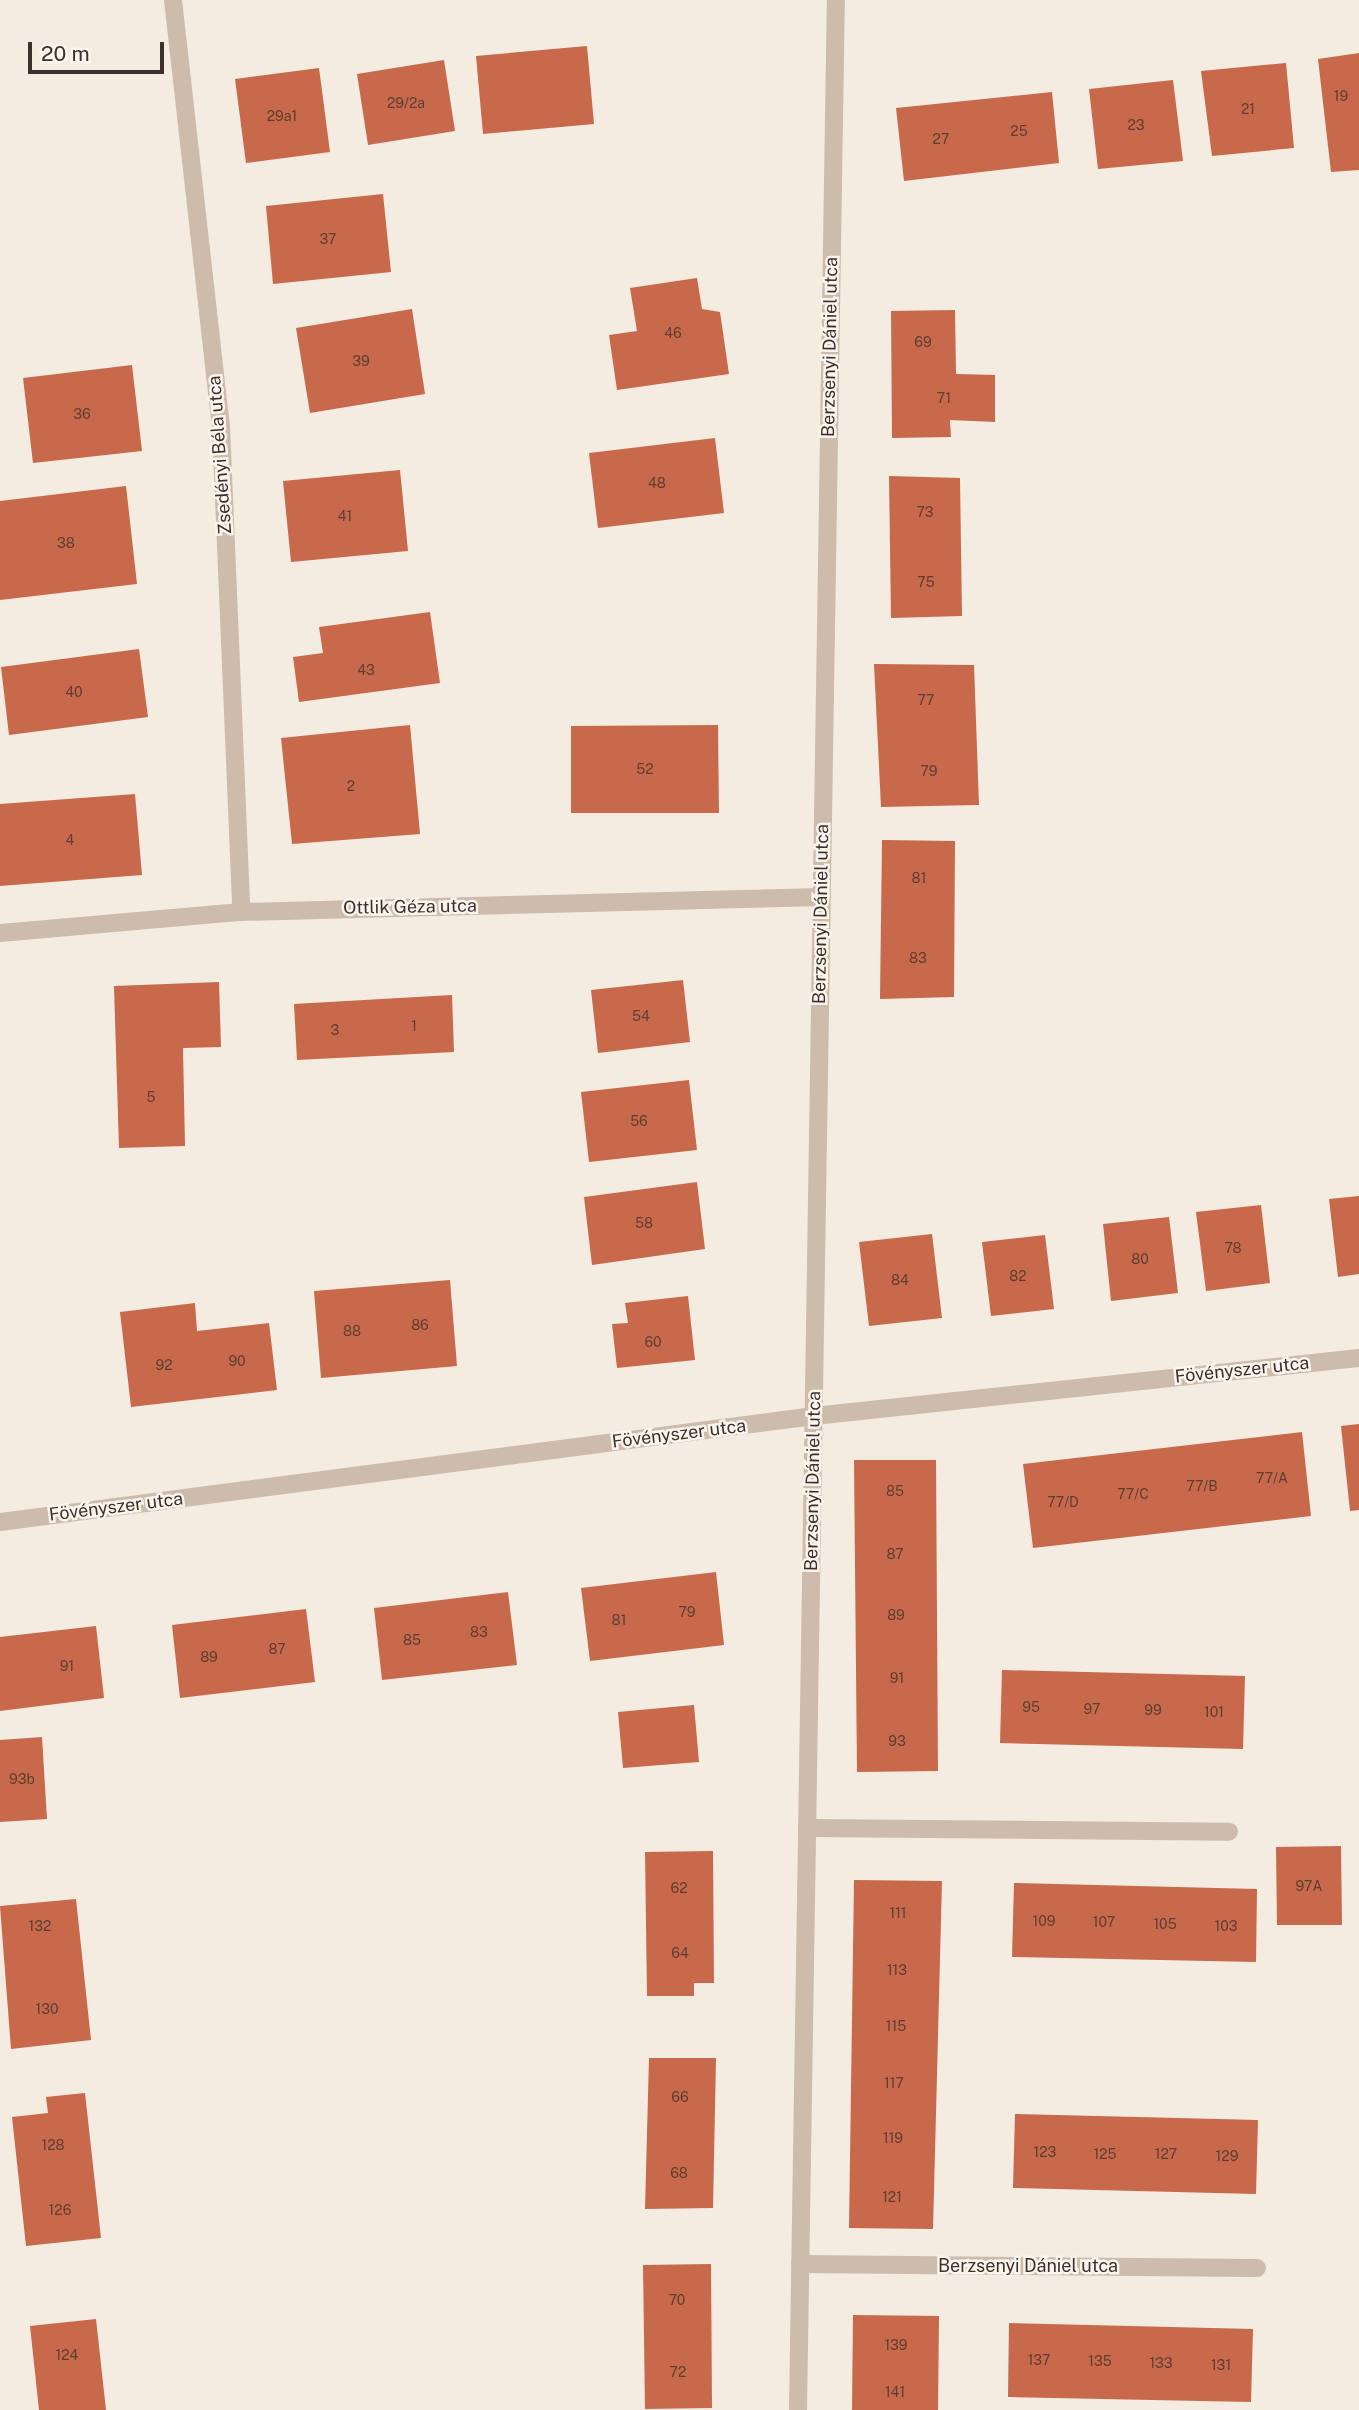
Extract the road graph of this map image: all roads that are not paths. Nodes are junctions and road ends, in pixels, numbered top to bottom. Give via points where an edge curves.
1 (173, 0) edge
2 (836, 0) edge
3 (822, 897) junction
4 (241, 912) junction
5 (0, 933) edge
6 (1359, 1358) edge
7 (814, 1416) junction
8 (0, 1522) edge
9 (807, 1828) junction
10 (1229, 1832) dead end
11 (800, 2264) junction
12 (1256, 2268) dead end
13 (798, 2410) edge

1 - 4 street, Zsedényi Béla utca via 221,426
2 - 3 street, Berzsenyi Dániel utca
3 - 4 street, Ottlik Géza utca
3 - 7 street, Berzsenyi Dániel utca
4 - 5 street, Ottlik Géza utca
6 - 7 street, Fövényszer utca
7 - 8 street, Fövényszer utca
7 - 9 street, Berzsenyi Dániel utca
9 - 10 street
9 - 11 street, Berzsenyi Dániel utca
11 - 12 street, Berzsenyi Dániel utca
11 - 13 street, Berzsenyi Dániel utca

